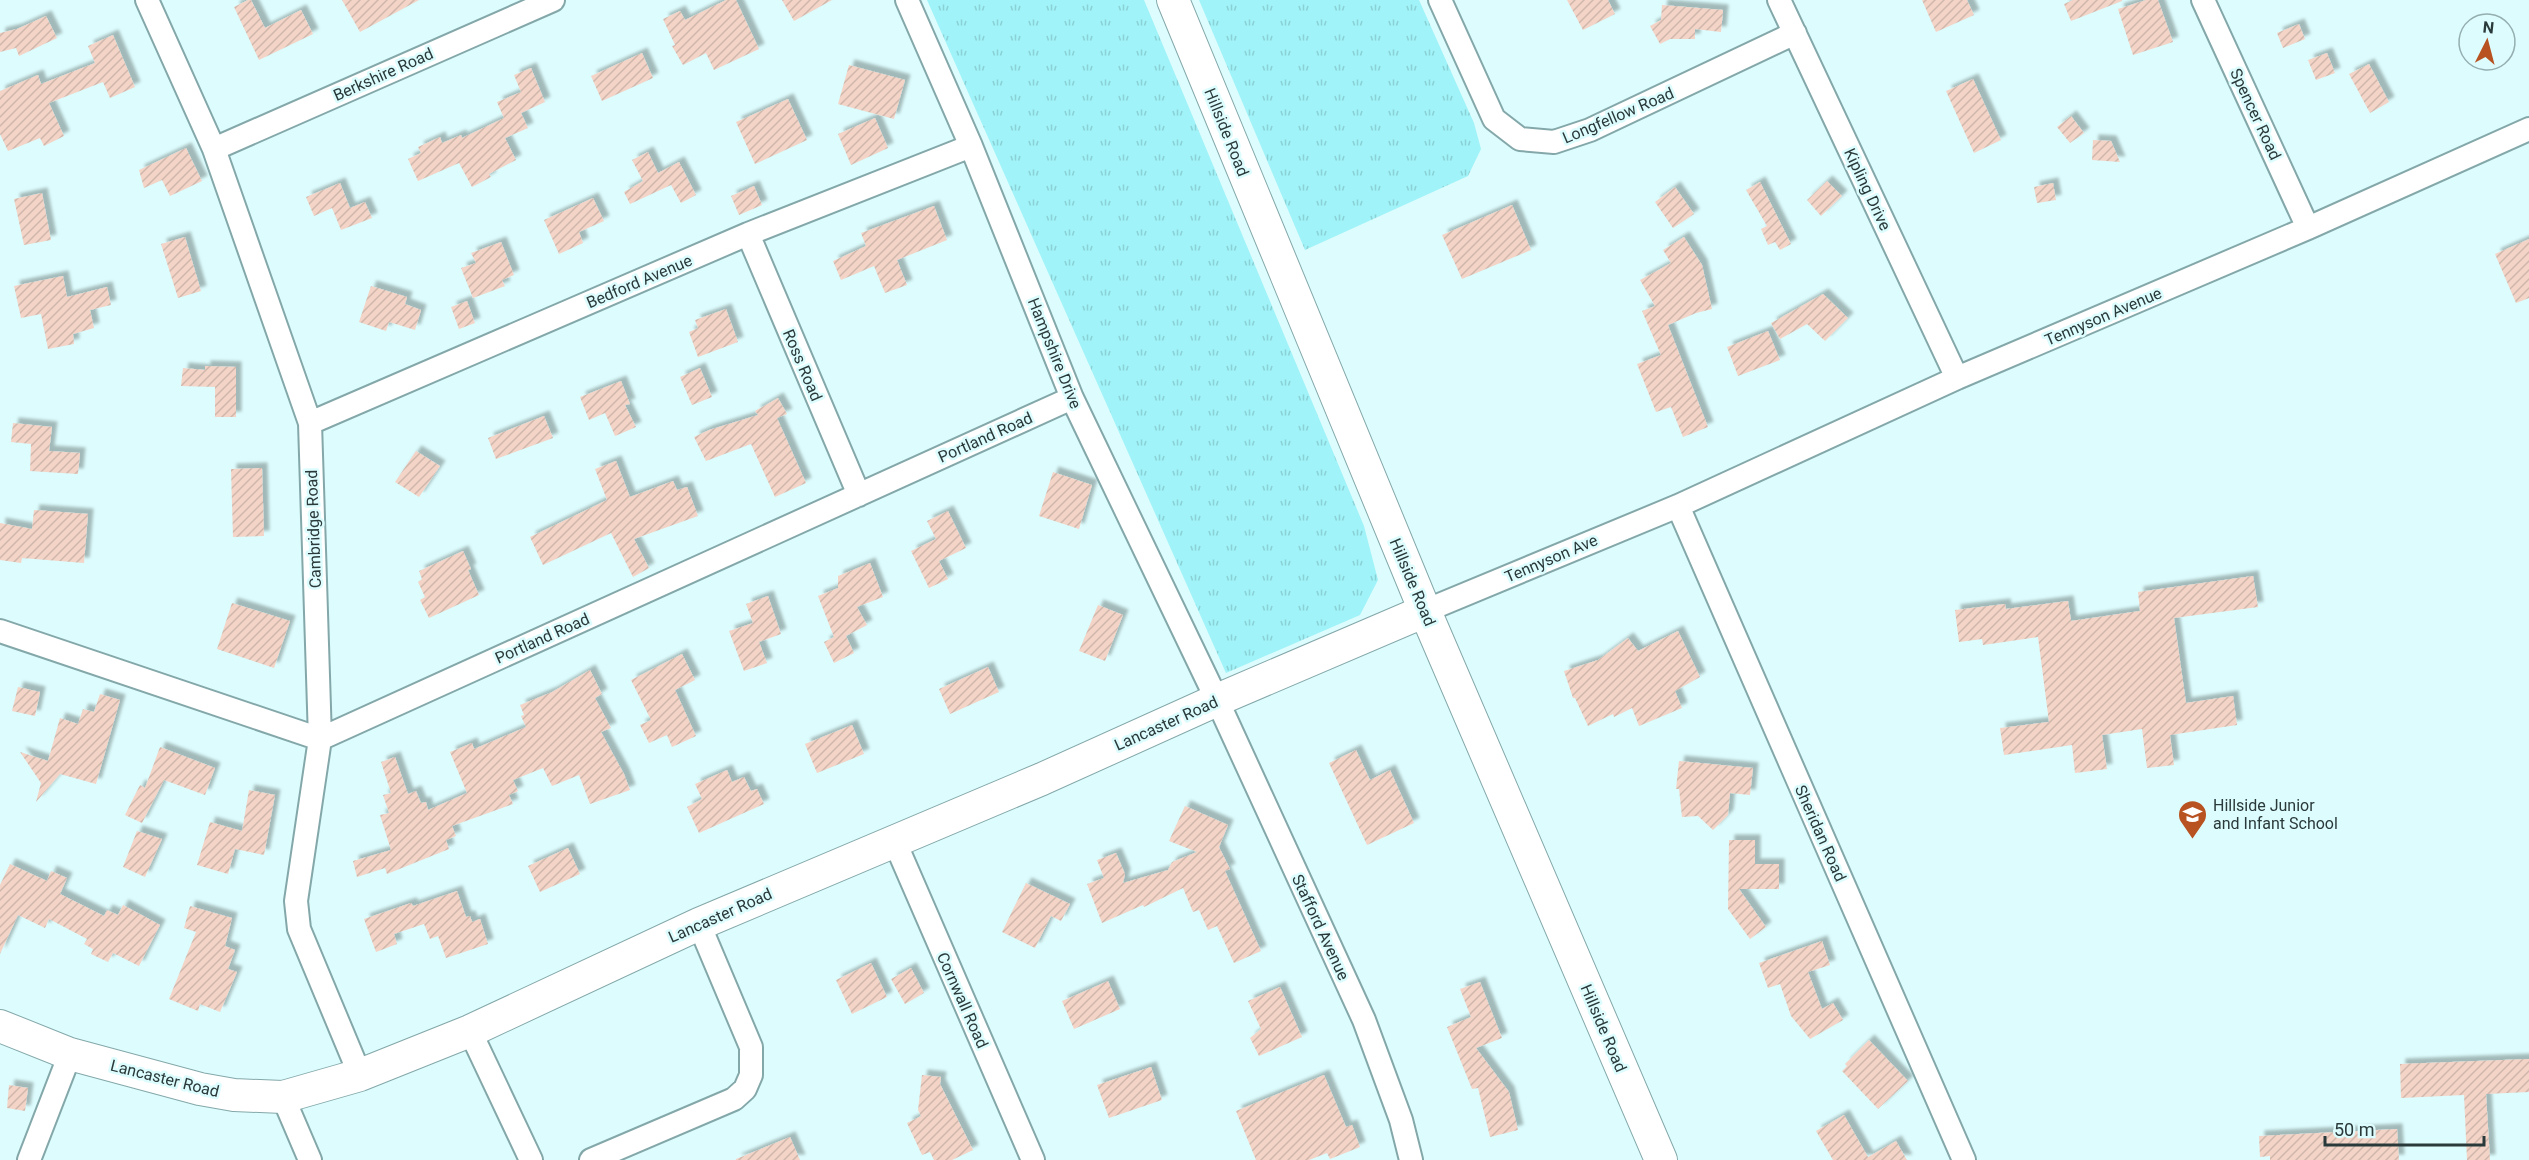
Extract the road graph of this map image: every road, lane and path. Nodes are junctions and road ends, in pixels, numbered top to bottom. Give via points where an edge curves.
1 (147, 0) edge
2 (553, 0) edge
3 (907, 0) edge
4 (1173, 0) edge
5 (1440, 0) edge
6 (1779, 0) edge
7 (2203, 0) edge
8 (1795, 33) junction
9 (2529, 129) edge
10 (971, 146) junction
11 (213, 149) junction
12 (2308, 228) junction
13 (748, 234) junction
14 (1957, 378) junction
15 (1072, 398) junction
16 (310, 423) junction
17 (859, 495) junction
18 (1678, 506) junction
19 (1425, 611) junction
20 (0, 631) edge
21 (1217, 700) junction
22 (320, 740) junction
23 (894, 840) junction
24 (699, 924) junction
25 (0, 1026) edge
26 (470, 1031) junction
27 (70, 1054) junction
28 (360, 1075) junction
29 (283, 1097) junction
30 (29, 1160) edge
31 (310, 1160) edge
32 (531, 1160) edge
33 (591, 1160) edge
34 (1033, 1160) edge
35 (1411, 1160) edge
36 (1661, 1160) edge
37 (1964, 1160) edge

1 - 11 street, Cambridge Road
2 - 11 street, Berkshire Road
3 - 10 street, Hampshire Drive
4 - 19 street, Hillside Road
5 - 8 street, Longfellow Road via 1494,118 1520,139 1554,142 1590,130
6 - 8 street, Kipling Drive
7 - 12 street, Spencer Road
8 - 14 street, Kipling Drive
9 - 12 street, Tennyson Avenue
10 - 13 street, Bedford Avenue
10 - 15 street, Hampshire Drive
11 - 16 street, Cambridge Road
12 - 14 street, Tennyson Avenue
13 - 16 street, Bedford Avenue
13 - 17 street, Ross Road
14 - 18 street, Tennyson Avenue
15 - 17 street, Portland Road
15 - 21 street, Hampshire Drive
16 - 22 street, Cambridge Road
17 - 22 street, Portland Road
18 - 19 street, Tennyson Ave
18 - 37 street, Sheridan Road
19 - 21 street, Lancaster Road
19 - 36 street, Hillside Road
20 - 22 street
21 - 23 street, Lancaster Road
21 - 35 street, Stafford Avenue via 1364,1020 1401,1120
22 - 28 street, Cambridge Road via 296,901 299,929
23 - 24 street, Lancaster Road
23 - 34 street, Cornwall Road
24 - 26 street, Lancaster Road
24 - 33 street via 751,1047 751,1076 734,1100
25 - 27 street, Lancaster Road
26 - 28 street, Lancaster Road
26 - 32 street
27 - 29 street, Lancaster Road via 200,1089
27 - 30 street
28 - 29 street, Lancaster Road
29 - 31 street

